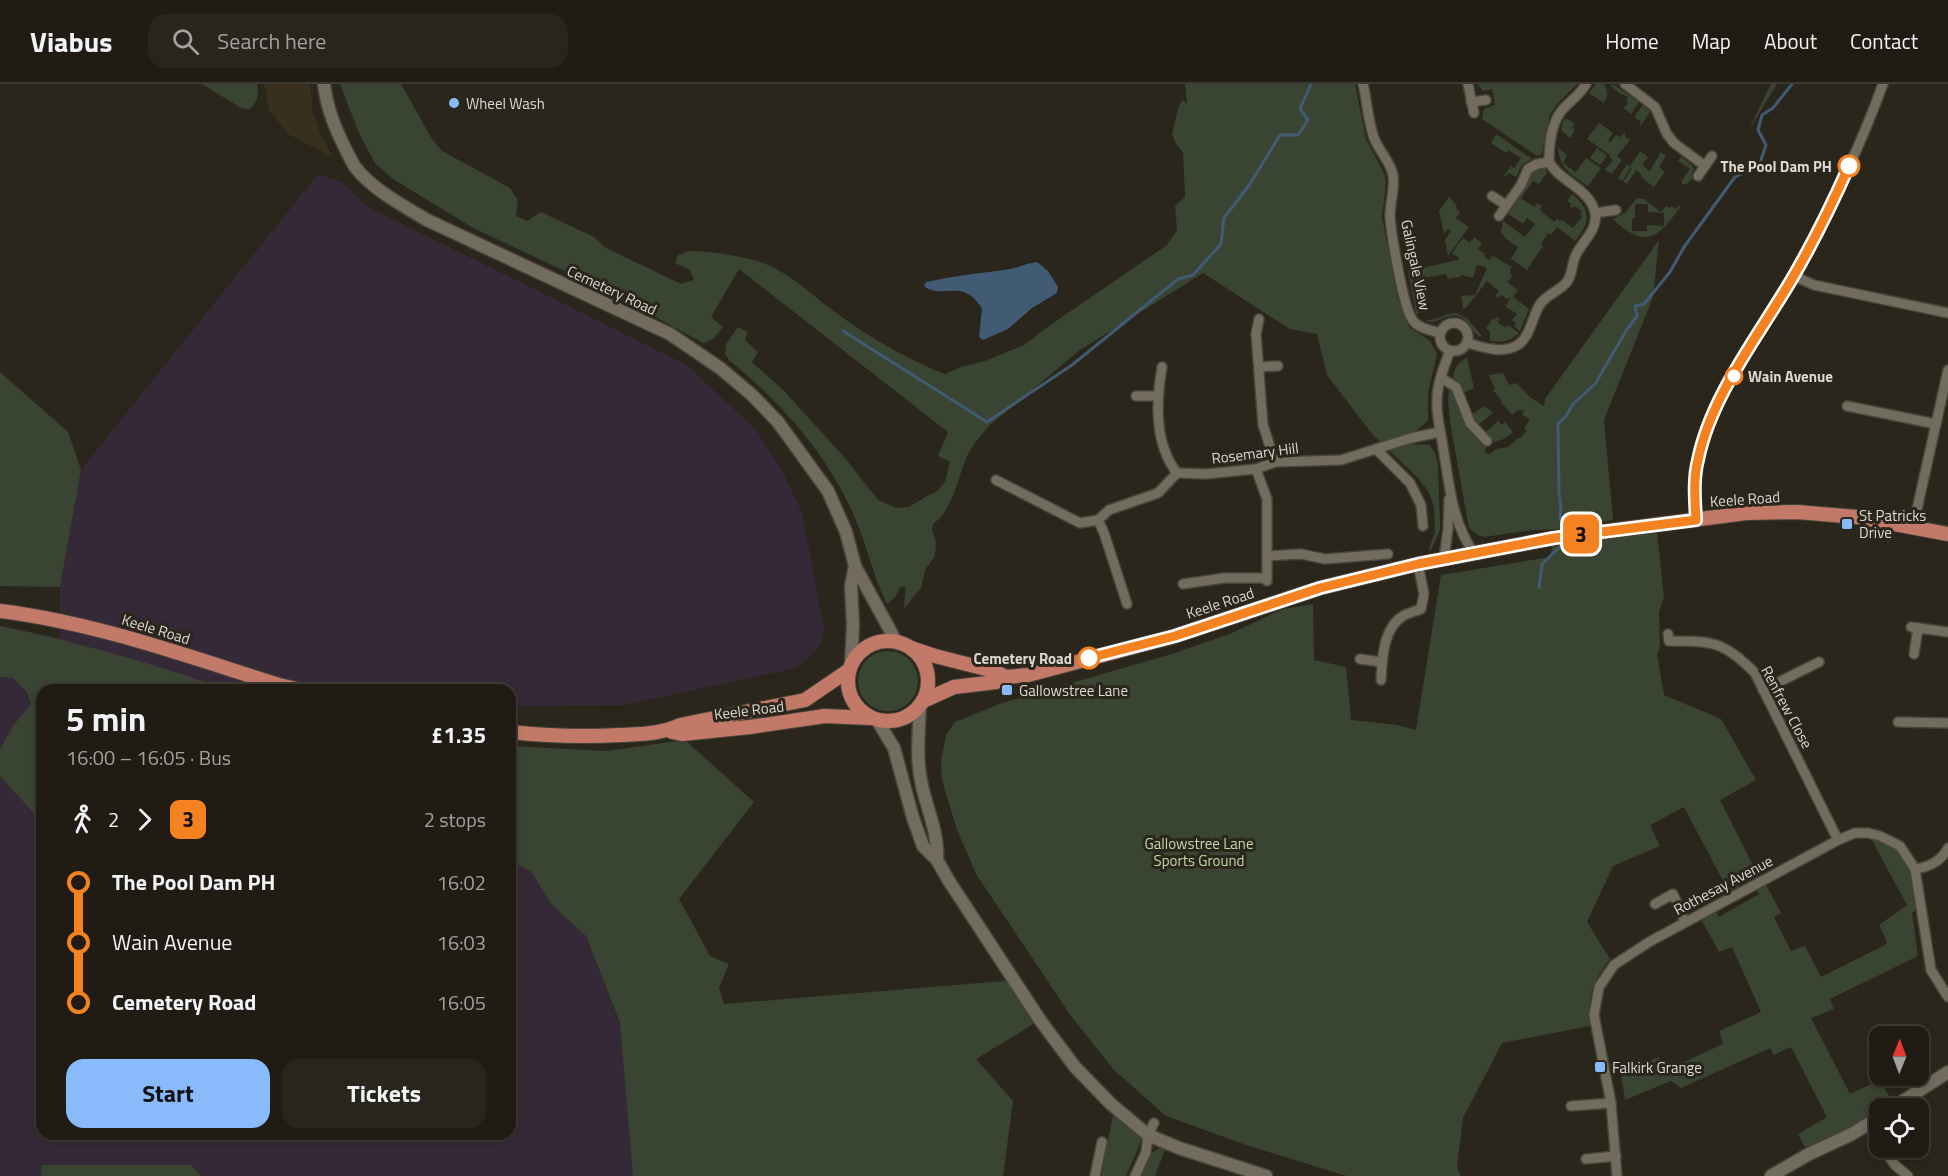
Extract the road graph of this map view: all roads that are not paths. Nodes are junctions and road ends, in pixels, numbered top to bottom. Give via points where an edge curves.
1 (324, 84) edge
2 (1363, 84) edge
3 (1467, 84) edge
4 (1586, 84) edge
5 (1625, 84) edge
6 (1883, 84) edge
7 (1486, 100) dead end
8 (1472, 102) junction
9 (1474, 113) dead end
10 (1712, 156) dead end
11 (1549, 162) junction
12 (1705, 166) junction
13 (1698, 176) dead end
14 (1492, 196) dead end
15 (1506, 205) junction
16 (1616, 210) dead end
17 (1595, 213) junction
18 (1499, 216) dead end
19 (1794, 276) junction
20 (1948, 313) edge
21 (1260, 319) dead end
22 (1440, 333) junction
23 (1467, 343) junction
24 (1450, 351) junction
25 (1278, 366) dead end
26 (1162, 367) dead end
27 (1259, 368) junction
28 (1948, 372) edge
29 (1441, 378) junction
30 (1136, 396) dead end
31 (1157, 396) junction
32 (1847, 406) dead end
33 (1936, 424) junction
34 (1440, 432) junction
35 (1487, 441) dead end
36 (1376, 449) junction
37 (1275, 462) junction
38 (1256, 469) junction
39 (1176, 473) junction
40 (996, 480) dead end
41 (1449, 488) junction
42 (1433, 513) dead end
43 (1422, 515) junction
44 (1098, 520) junction
45 (1696, 520) junction
46 (1423, 526) dead end
47 (1913, 527) junction
48 (1948, 534) edge
49 (1473, 553) junction
50 (1388, 554) dead end
51 (1267, 556) junction
52 (1444, 559) junction
53 (1418, 564) junction
54 (855, 566) junction
55 (1184, 584) dead end
56 (1127, 604) dead end
57 (0, 611) edge
58 (1948, 632) edge
59 (1669, 638) dead end
60 (900, 644) junction
61 (1914, 654) dead end
62 (1360, 659) dead end
63 (1382, 662) junction
64 (1819, 662) dead end
65 (850, 668) junction
66 (1006, 677) junction
67 (1381, 680) dead end
68 (276, 684) edge
69 (1763, 690) junction
70 (921, 703) junction
71 (874, 719) junction
72 (1898, 723) dead end
73 (1948, 723) edge
74 (667, 731) junction
75 (516, 733) edge
76 (1838, 840) junction
77 (1948, 848) edge
78 (937, 860) junction
79 (1915, 869) junction
80 (1655, 904) dead end
81 (1685, 921) junction
82 (1948, 997) edge
83 (1948, 1072) edge
84 (1908, 1098) edge
85 (1611, 1103) junction
86 (1571, 1106) dead end
87 (1154, 1123) dead end
88 (1867, 1125) joint
89 (1869, 1128) edge
90 (1148, 1135) junction
91 (1102, 1142) dead end
92 (1616, 1156) junction
93 (1890, 1158) edge
94 (1586, 1159) dead end
95 (1095, 1176) edge
96 (1135, 1176) edge
97 (1266, 1176) edge
98 (1617, 1176) edge
99 (1771, 1176) edge
100 (1908, 1176) edge

1 - 54 street, Cemetery Road via 333,124 355,167 398,203 670,334 752,395 778,422 828,490
2 - 22 street, Galingale View via 1375,140 1393,176 1390,215 1408,311 1416,323
3 - 8 street
4 - 11 street via 1557,117
5 - 12 street via 1655,107 1674,143
6 - 19 street via 1853,158
7 - 8 street
8 - 9 street
10 - 12 street
11 - 15 street via 1528,169
11 - 17 street via 1558,175 1586,196
12 - 13 street
14 - 15 street
15 - 18 street
16 - 17 street
17 - 23 street via 1593,228 1574,258 1568,280 1542,303 1524,340 1502,350
19 - 20 street via 1814,285
19 - 45 street via 1710,422 1698,460
21 - 27 street via 1256,333
22 - 23 street, Galingale View via 1445,325 1459,323 1466,329
22 - 24 street via 1440,342
23 - 24 street via 1458,351
24 - 29 street
25 - 27 street
26 - 31 street
27 - 37 street via 1263,425
28 - 33 street
29 - 34 street via 1437,399
29 - 35 street via 1456,387 1470,423
30 - 31 street
31 - 39 street via 1159,427 1169,463
32 - 33 street
33 - 47 street
34 - 36 street, Rosemary Hill
34 - 41 street
36 - 37 street, Rosemary Hill via 1341,460
36 - 43 street via 1410,483
37 - 38 street, Rosemary Hill
38 - 39 street, Rosemary Hill
38 - 51 street via 1267,499
39 - 44 street via 1158,493 1109,510
40 - 44 street via 1080,523
41 - 49 street via 1461,531
41 - 52 street
42 - 43 street
43 - 46 street
44 - 56 street
45 - 47 main road, Keele Road via 1746,513 1797,512
45 - 49 main road, Keele Road
47 - 48 main road, Keele Road
49 - 52 main road, Keele Road
50 - 51 street via 1324,559 1301,554
51 - 55 street via 1267,579 1224,578
52 - 53 main road, Keele Road
53 - 63 street via 1424,594 1421,609 1402,617 1392,628
53 - 66 main road, Keele Road via 1320,588 1175,636 1028,675
54 - 60 street, Cemetery Road
54 - 65 street, Cemetery Road via 851,586
57 - 68 main road, Keele Road via 74,623 127,637
58 - 61 street via 1914,627
59 - 69 street, Renfrew Close via 1706,641 1722,647 1755,673
60 - 65 main road via 873,644 860,653
60 - 66 main road, Keele Road
60 - 70 main road via 917,655 925,668 927,684
62 - 63 street
63 - 67 street
64 - 69 street
65 - 71 main road via 850,696 859,709
65 - 74 main road, Keele Road via 805,700 680,725
66 - 70 main road, Keele Road via 996,682 954,687
69 - 76 street, Renfrew Close
70 - 71 main road via 902,719
70 - 78 street via 918,762 938,844
71 - 74 main road, Keele Road via 825,716 682,734
71 - 78 street via 894,748 923,846
72 - 73 street
74 - 75 main road, Keele Road via 594,736
76 - 79 street, Rothesay Avenue via 1855,833 1880,836 1900,846
76 - 81 street, Rothesay Avenue
77 - 79 street via 1944,856 1928,867
78 - 90 street via 1040,1020 1075,1067
79 - 82 street, Rothesay Avenue via 1931,970
80 - 81 street via 1673,894
81 - 85 street, Rothesay Avenue via 1614,965 1599,987 1594,1015
83 - 84 street
85 - 86 street
85 - 92 street, Rothesay Avenue
87 - 90 street
88 - 89 street
88 - 99 street
90 - 96 street via 1146,1152
90 - 97 street
91 - 95 street
92 - 94 street
92 - 98 street, Rothesay Avenue
93 - 100 street

